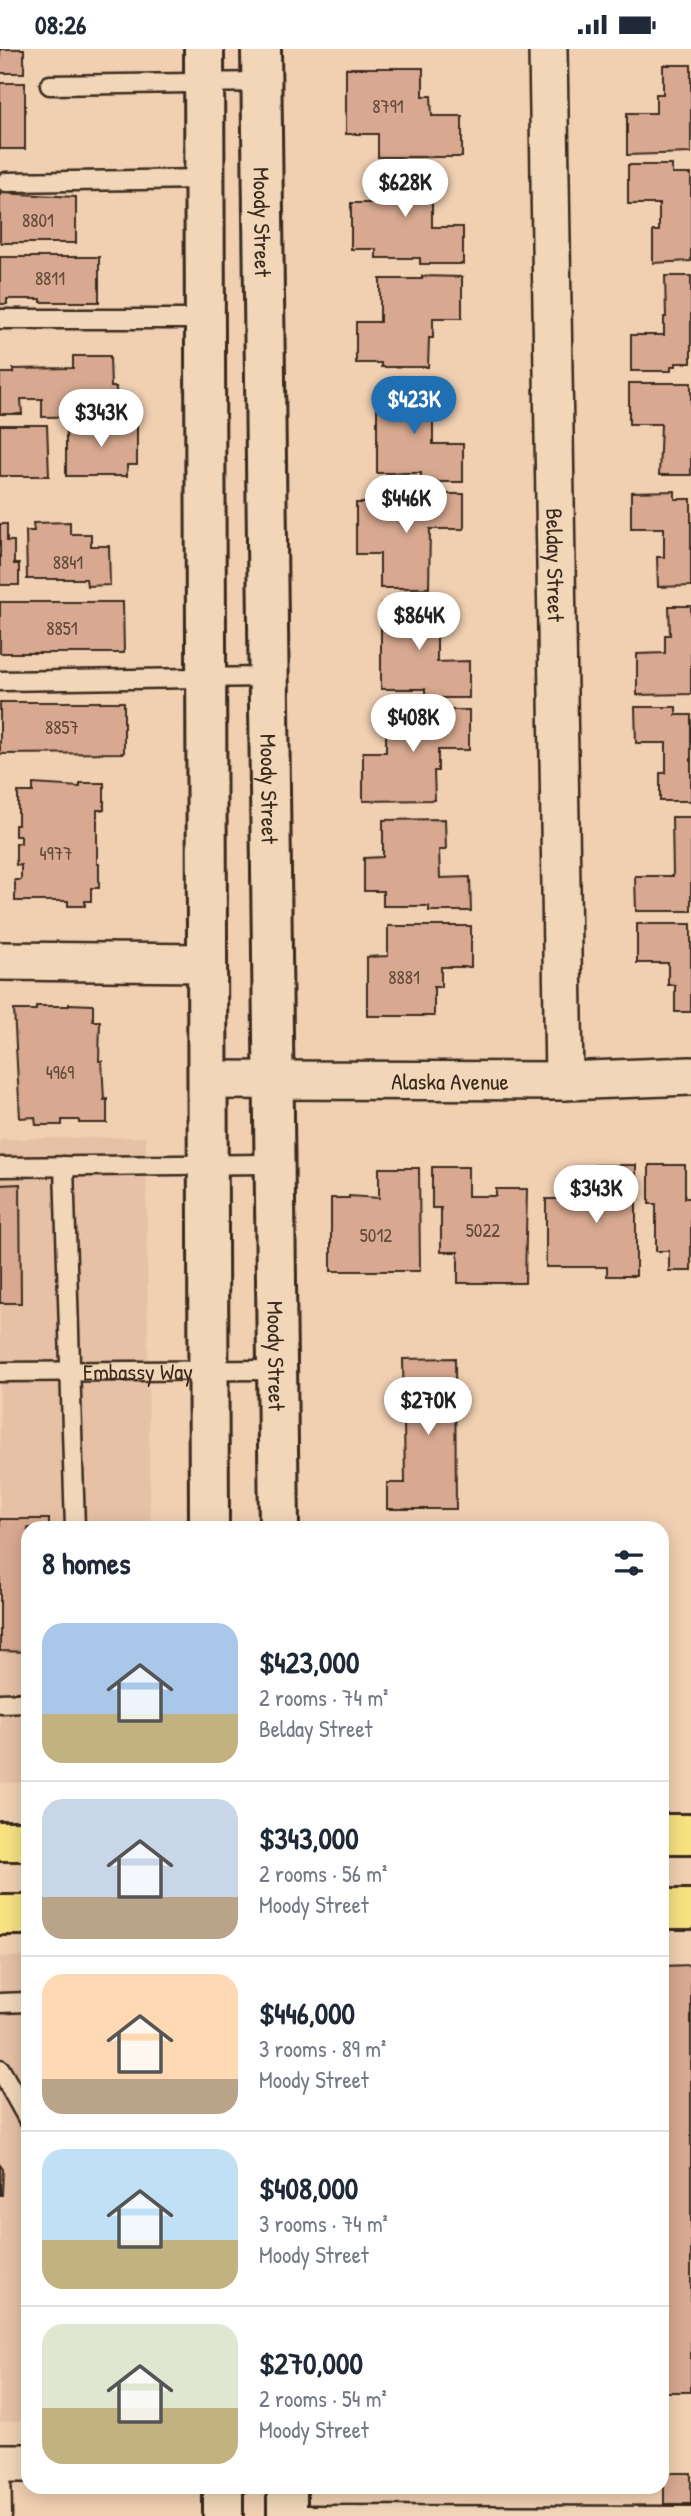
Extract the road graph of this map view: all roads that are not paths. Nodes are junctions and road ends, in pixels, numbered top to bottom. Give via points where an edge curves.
1 (548, 49) edge
2 (204, 66) edge
3 (262, 66) edge
4 (50, 85) dead end
5 (205, 179) junction
6 (6, 182) dead end
7 (0, 319) edge
8 (205, 319) junction
9 (206, 677) junction
10 (269, 677) junction
11 (0, 681) edge
12 (0, 961) edge
13 (207, 963) junction
14 (691, 1076) edge
15 (273, 1079) junction
16 (208, 1080) junction
17 (564, 1081) junction
18 (208, 1164) junction
19 (274, 1164) junction
20 (64, 1166) junction
21 (0, 1167) edge
22 (209, 1370) junction
23 (277, 1370) junction
24 (0, 1372) edge
25 (71, 1372) junction
26 (75, 1521) edge
27 (209, 1521) edge
28 (279, 1521) edge
29 (21, 1702) edge
30 (0, 1703) edge
31 (669, 1834) edge
32 (691, 1834) edge
33 (0, 1841) edge
34 (21, 1841) edge
35 (669, 1909) edge
36 (691, 1909) edge
37 (0, 1915) edge
38 (21, 1915) edge
39 (21, 2002) edge
40 (0, 2003) edge
41 (0, 2069) edge
42 (21, 2106) edge
43 (10, 2463) edge
44 (223, 2494) edge
45 (287, 2506) edge
46 (2, 2516) edge
47 (223, 2516) edge
48 (691, 2516) edge

1 - 17 street, Belday Street
2 - 3 lane
2 - 4 lane
2 - 5 main road
3 - 10 main road, Moody Street
5 - 6 lane
5 - 8 main road
7 - 8 lane
8 - 9 main road
9 - 10 lane
9 - 11 lane
9 - 13 main road
10 - 15 main road, Moody Street
12 - 13 street
13 - 16 main road
14 - 17 street, Alaska Avenue
15 - 16 street, Alaska Avenue
15 - 17 street, Alaska Avenue
15 - 19 main road, Moody Street
16 - 18 main road
18 - 19 lane
18 - 20 lane
18 - 22 main road
19 - 23 main road, Moody Street
20 - 21 lane
20 - 25 lane
22 - 23 lane, Embassy Way
22 - 25 lane, Embassy Way
22 - 27 main road
23 - 28 main road, Moody Street
24 - 25 lane, Embassy Way
25 - 26 lane
29 - 30 lane
31 - 32 main road
33 - 34 main road
35 - 36 main road
37 - 38 main road
39 - 40 lane
41 - 42 lane
43 - 46 lane
44 - 47 main road
45 - 48 lane

